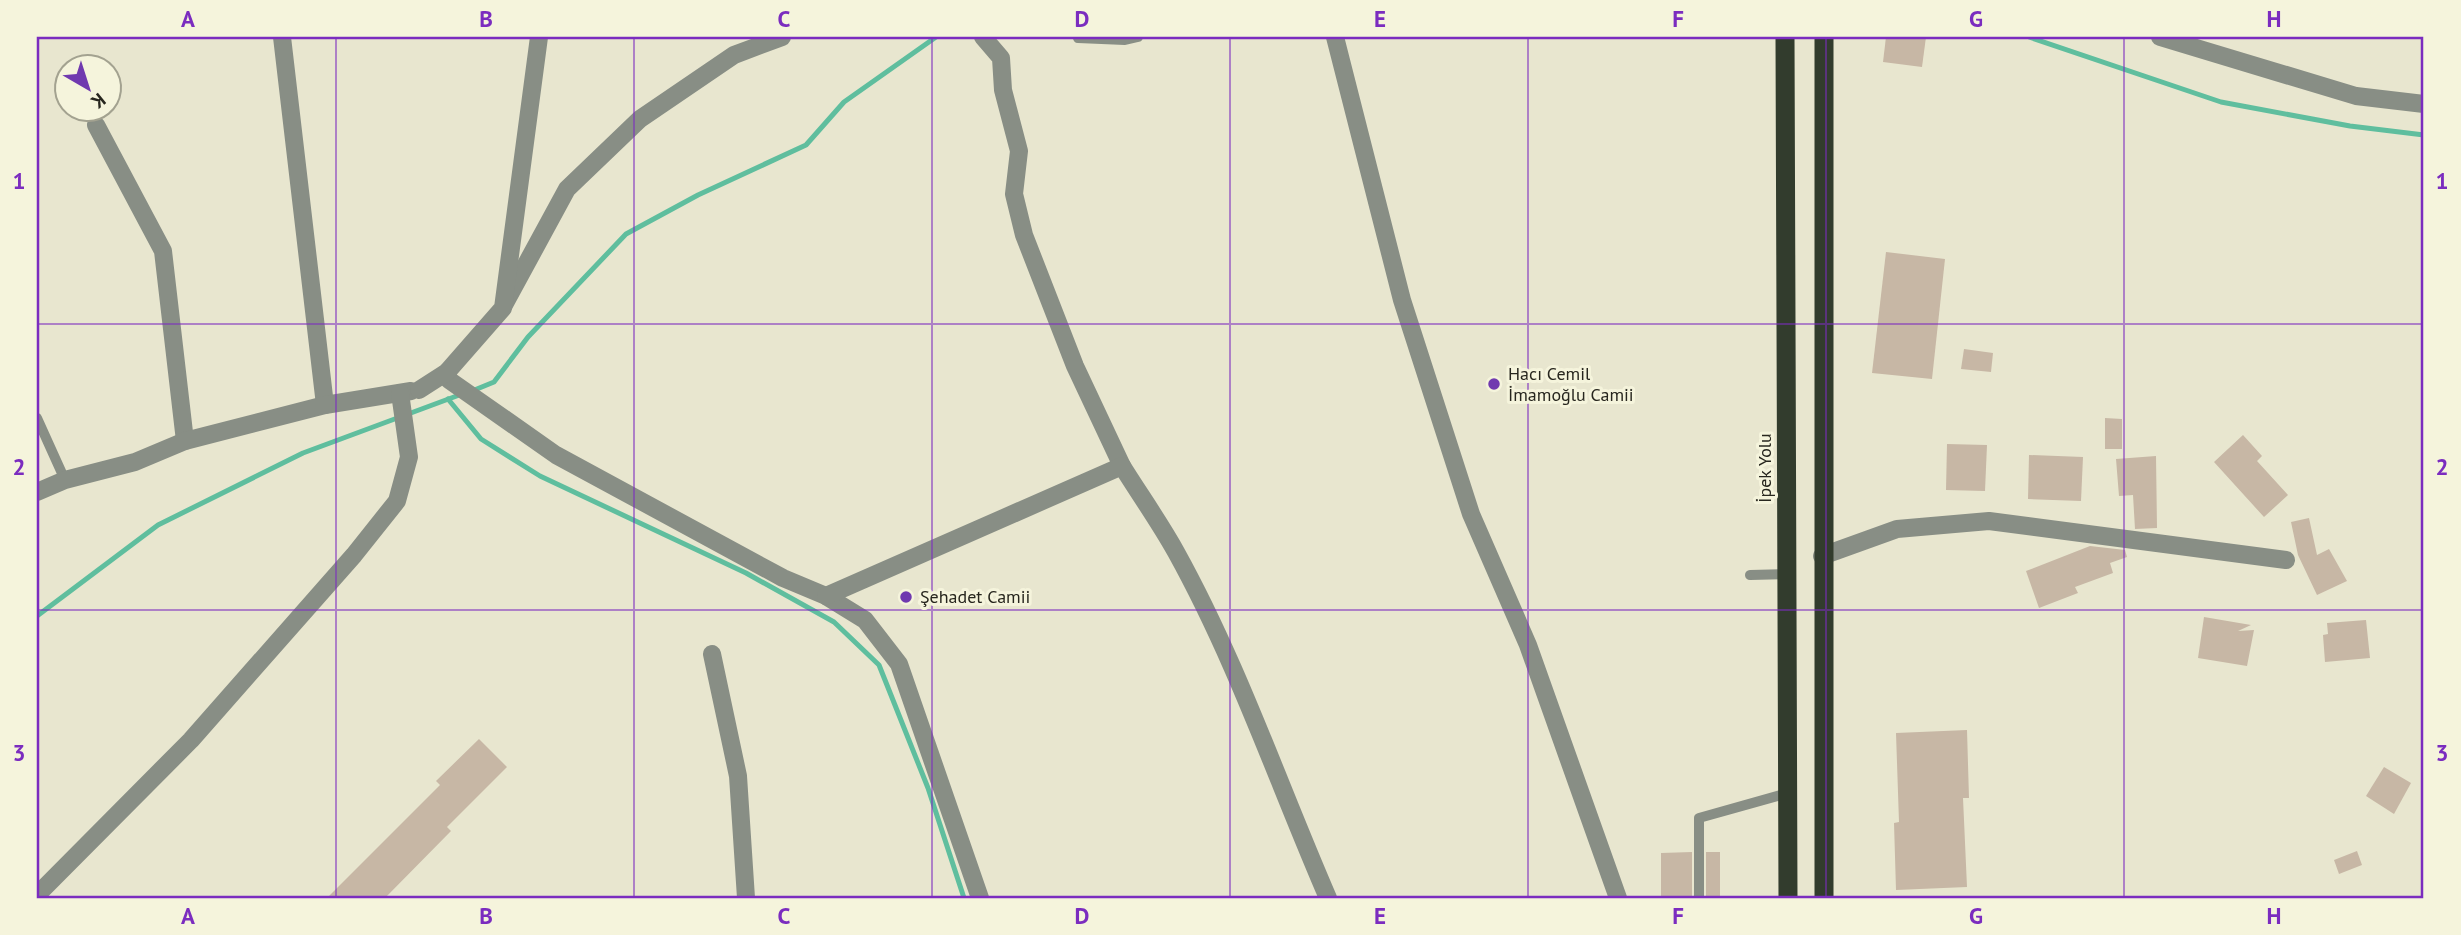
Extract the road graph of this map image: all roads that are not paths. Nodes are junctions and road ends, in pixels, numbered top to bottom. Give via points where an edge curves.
1 (282, 37) edge
2 (539, 37) edge
3 (782, 37) edge
4 (984, 37) edge
5 (1138, 37) edge
6 (1335, 37) edge
7 (1785, 37) edge
8 (1824, 37) edge
9 (1078, 38) edge
10 (2171, 39) edge
11 (2424, 104) edge
12 (96, 125) dead end
13 (503, 308) junction
14 (448, 376) junction
15 (400, 400) junction
16 (325, 405) junction
17 (37, 418) edge
18 (185, 441) junction
19 (1122, 466) junction
20 (65, 480) junction
21 (37, 492) edge
22 (1822, 556) junction
23 (2286, 560) dead end
24 (1786, 574) junction
25 (1750, 575) dead end
26 (826, 596) junction
27 (712, 654) dead end
28 (1788, 793) junction
29 (37, 895) edge
30 (746, 898) edge
31 (979, 898) edge
32 (1328, 898) edge
33 (1618, 898) edge
34 (1699, 898) edge
35 (1788, 898) edge
36 (1824, 898) edge

1 - 16 street
2 - 13 street
3 - 13 street via 734,55 640,119 566,188
4 - 19 street via 1001,58 1003,90 1019,151 1014,194 1024,235 1075,366
5 - 9 lane
6 - 33 street via 1402,300 1471,514 1528,645
7 - 24 highway, İpek Yolu
8 - 22 highway
10 - 11 street via 2356,96
12 - 18 street via 163,251
13 - 14 street
14 - 15 street
14 - 26 street via 556,455 783,578
15 - 16 street
15 - 29 street via 409,457 397,501 191,740
16 - 18 street
17 - 20 lane
18 - 20 street via 135,462
19 - 26 street
19 - 32 street via 1176,552 1236,674
20 - 21 street
22 - 23 street via 1897,529 1989,521
22 - 36 highway
24 - 25 lane
24 - 28 highway, İpek Yolu
26 - 31 street via 864,620 900,664
27 - 30 street via 738,776
28 - 34 lane via 1699,818
28 - 35 highway, İpek Yolu

